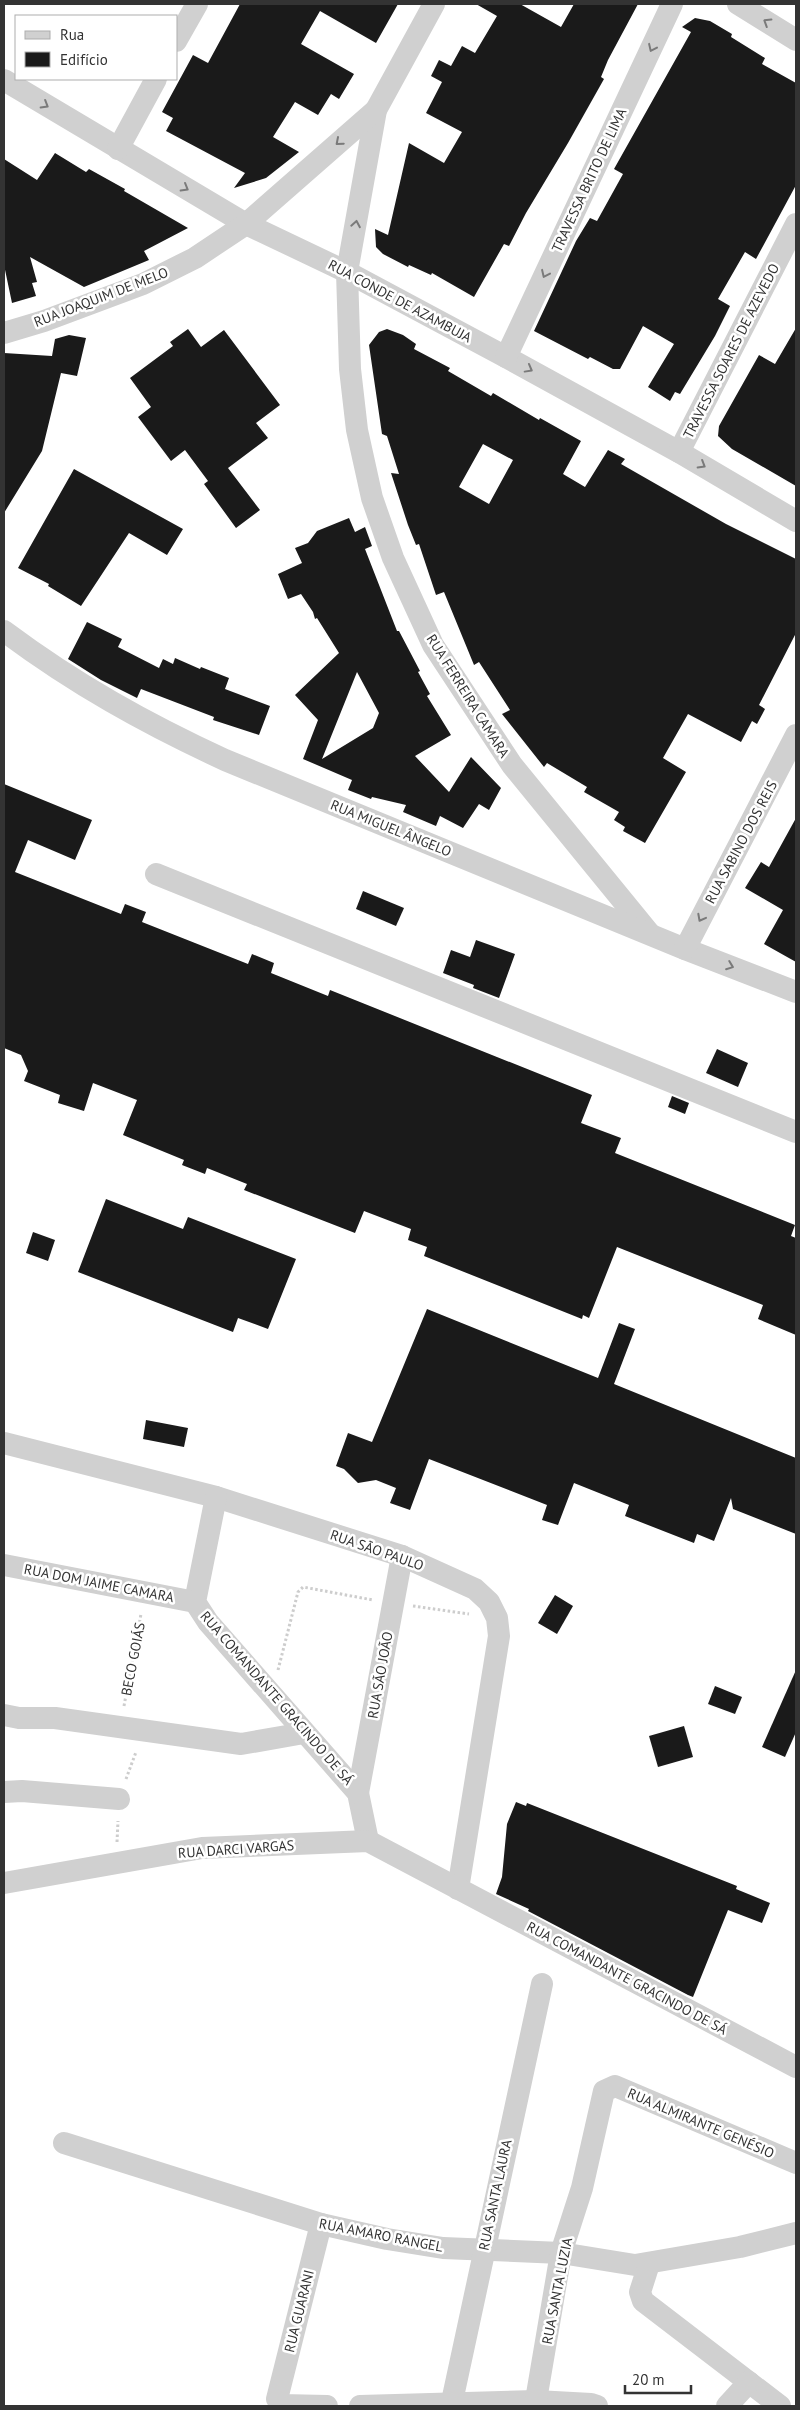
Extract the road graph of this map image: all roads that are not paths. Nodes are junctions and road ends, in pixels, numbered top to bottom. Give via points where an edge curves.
1 (197, 4) edge
2 (434, 4) edge
3 (672, 4) edge
4 (738, 4) edge
5 (178, 37) edge
6 (796, 40) edge
7 (4, 80) edge
8 (155, 80) edge
9 (376, 110) junction
10 (118, 149) junction
11 (246, 224) junction
12 (796, 224) edge
13 (347, 272) junction
14 (4, 333) edge
15 (506, 356) junction
16 (679, 452) junction
17 (796, 521) edge
18 (4, 631) edge
19 (796, 735) edge
20 (156, 874) dead end
21 (650, 934) junction
22 (685, 949) junction
23 (796, 992) edge
24 (796, 1132) edge
25 (4, 1443) edge
26 (216, 1497) junction
27 (402, 1556) junction
28 (4, 1565) edge
29 (195, 1602) junction
30 (4, 1715) edge
31 (304, 1732) junction
32 (4, 1792) edge
33 (358, 1793) junction
34 (119, 1799) dead end
35 (368, 1841) junction
36 (4, 1883) edge
37 (458, 1889) junction
38 (542, 1984) dead end
39 (796, 2067) edge
40 (598, 2118) joint
41 (64, 2144) dead end
42 (796, 2163) edge
43 (321, 2224) junction
44 (796, 2233) edge
45 (483, 2250) junction
46 (561, 2253) junction
47 (649, 2264) junction
48 (749, 2382) junction
49 (536, 2404) edge
50 (451, 2405) edge
51 (327, 2406) edge
52 (360, 2406) edge
53 (597, 2406) edge
54 (727, 2406) edge
55 (780, 2406) edge

1 - 5 street
2 - 9 street
3 -> 15 street, TRAVESSA BRITO DE LIMA
6 -> 4 street
7 -> 10 street, RUA CONDE DE AZAMBUJA
8 - 10 street
9 -> 11 street, RUA JOAQUIM DE MELO
13 -> 9 street, RUA FERREIRA CAMARA
10 -> 11 street, RUA CONDE DE AZAMBUJA
11 - 13 street, RUA CONDE DE AZAMBUJA
11 - 14 street, RUA JOAQUIM DE MELO via 195,258 143,284 44,322
12 - 16 street, TRAVESSA SOARES DE AZEVEDO
13 - 15 street, RUA CONDE DE AZAMBUJA
13 - 21 street, RUA FERREIRA CAMARA via 350,369 357,430 372,498 393,558 433,645 512,766
15 -> 16 street, RUA CONDE DE AZAMBUJA
16 -> 17 street, RUA CONDE DE AZAMBUJA
18 - 21 street, RUA MIGUEL ÂNGELO via 48,664 98,694 153,726 216,756
19 -> 22 street, RUA SABINO DOS REIS
20 - 24 street
21 - 22 street, RUA MIGUEL ÂNGELO
22 -> 23 street, RUA MIGUEL ÂNGELO
25 - 26 street, RUA SÃO PAULO
26 - 27 street, RUA SÃO PAULO
26 - 29 street, RUA COMANDANTE GRACINDO DE SÁ
27 - 33 street, RUA SÃO JOÃO
27 - 37 street, RUA SÃO PAULO via 476,1589 498,1618 499,1636
28 - 29 street, RUA DOM JAIME CAMARA
29 - 31 street, RUA COMANDANTE GRACINDO DE SÁ via 208,1622
30 - 31 street via 120,1726 241,1744
31 - 33 street, RUA COMANDANTE GRACINDO DE SÁ
32 - 34 street
33 - 35 street, RUA COMANDANTE GRACINDO DE SÁ
35 - 36 street, RUA DARCI VARGAS via 202,1848
35 - 37 street
37 - 39 street, RUA COMANDANTE GRACINDO DE SÁ
38 - 45 street, RUA SANTA LAURA
40 - 42 street, RUA ALMIRANTE GENÉSIO via 604,2091 615,2086
40 - 46 street, RUA SANTA LUZIA via 582,2188
41 - 43 street, RUA AMARO RANGEL
43 - 45 street, RUA AMARO RANGEL via 443,2248
43 - 51 street, RUA GUARANI via 276,2399 281,2405
44 - 47 street, RUA AMARO RANGEL
45 - 46 street, RUA AMARO RANGEL
45 - 50 street, RUA SANTA LAURA
46 - 47 street, RUA AMARO RANGEL via 635,2265
46 - 49 street, RUA SANTA LUZIA
47 - 48 street via 640,2292 643,2300
48 - 54 street
48 - 55 street
49 - 50 street
49 - 53 street
50 - 52 street

